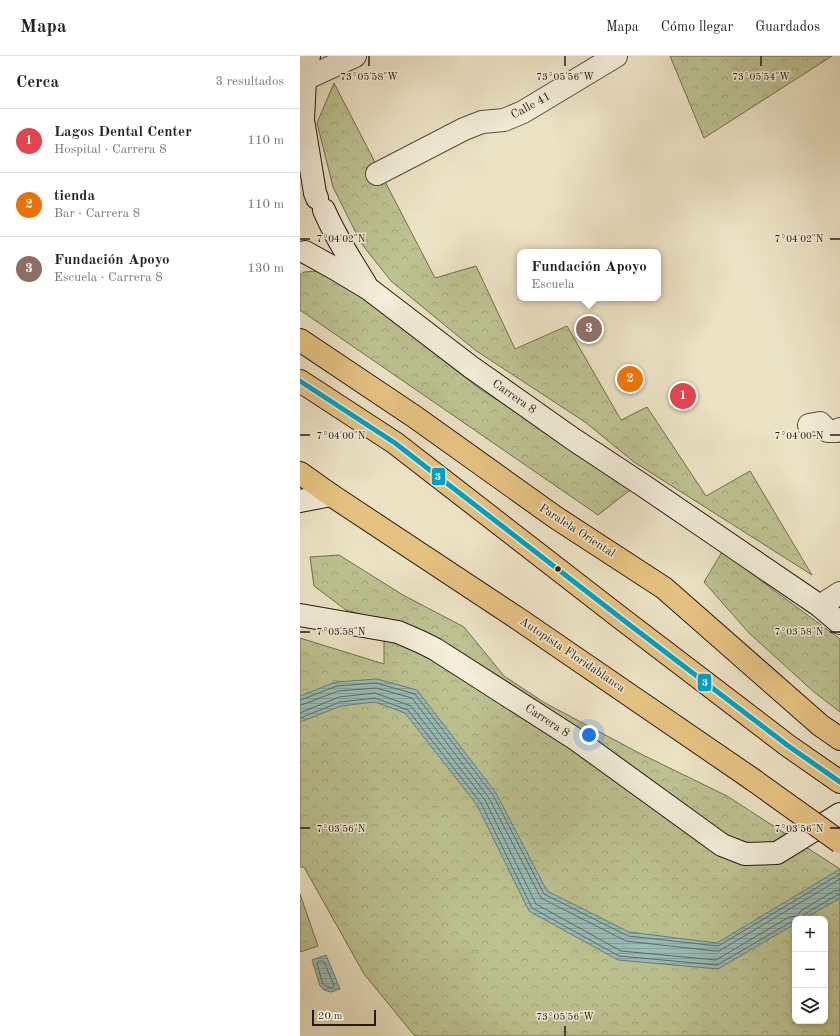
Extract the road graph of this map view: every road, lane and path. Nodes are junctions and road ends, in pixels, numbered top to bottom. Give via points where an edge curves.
1 (309, 56) edge
2 (355, 56) edge
3 (616, 56) edge
4 (305, 80) junction
5 (302, 126) edge
6 (378, 174) dead end
7 (314, 199) edge
8 (302, 252) edge
9 (369, 289) junction
10 (300, 340) edge
11 (300, 381) edge
12 (809, 425) dead end
13 (840, 429) edge
14 (300, 473) edge
15 (331, 496) junction
16 (300, 501) edge
17 (840, 593) edge
18 (820, 606) junction
19 (300, 615) edge
20 (840, 623) edge
21 (840, 739) edge
22 (840, 782) edge
23 (840, 814) edge
24 (840, 842) edge

1 - 4 main road
2 - 4 main road
3 - 6 main road, Calle 41 via 523,112 504,120 482,122 464,129
4 - 5 main road
5 - 7 main road
7 - 8 main road via 326,220 325,230 314,247
7 - 9 main road, Carrera 8
8 - 9 main road, Carrera 8
9 - 18 main road, Carrera 8 via 471,367 573,439
10 - 21 highway, Paralela Oriental via 415,417 554,517 664,588 820,725
11 - 22 highway via 395,444 787,745
12 - 13 main road via 820,423 828,431
14 - 15 highway, Autopista Floridablanca
15 - 16 main road
15 - 24 highway, Autopista Floridablanca, bridge via 520,620
17 - 18 main road
18 - 20 main road, Carrera 8
19 - 23 main road, Carrera 8 via 398,632 435,649 577,740 722,845 745,854 777,853

